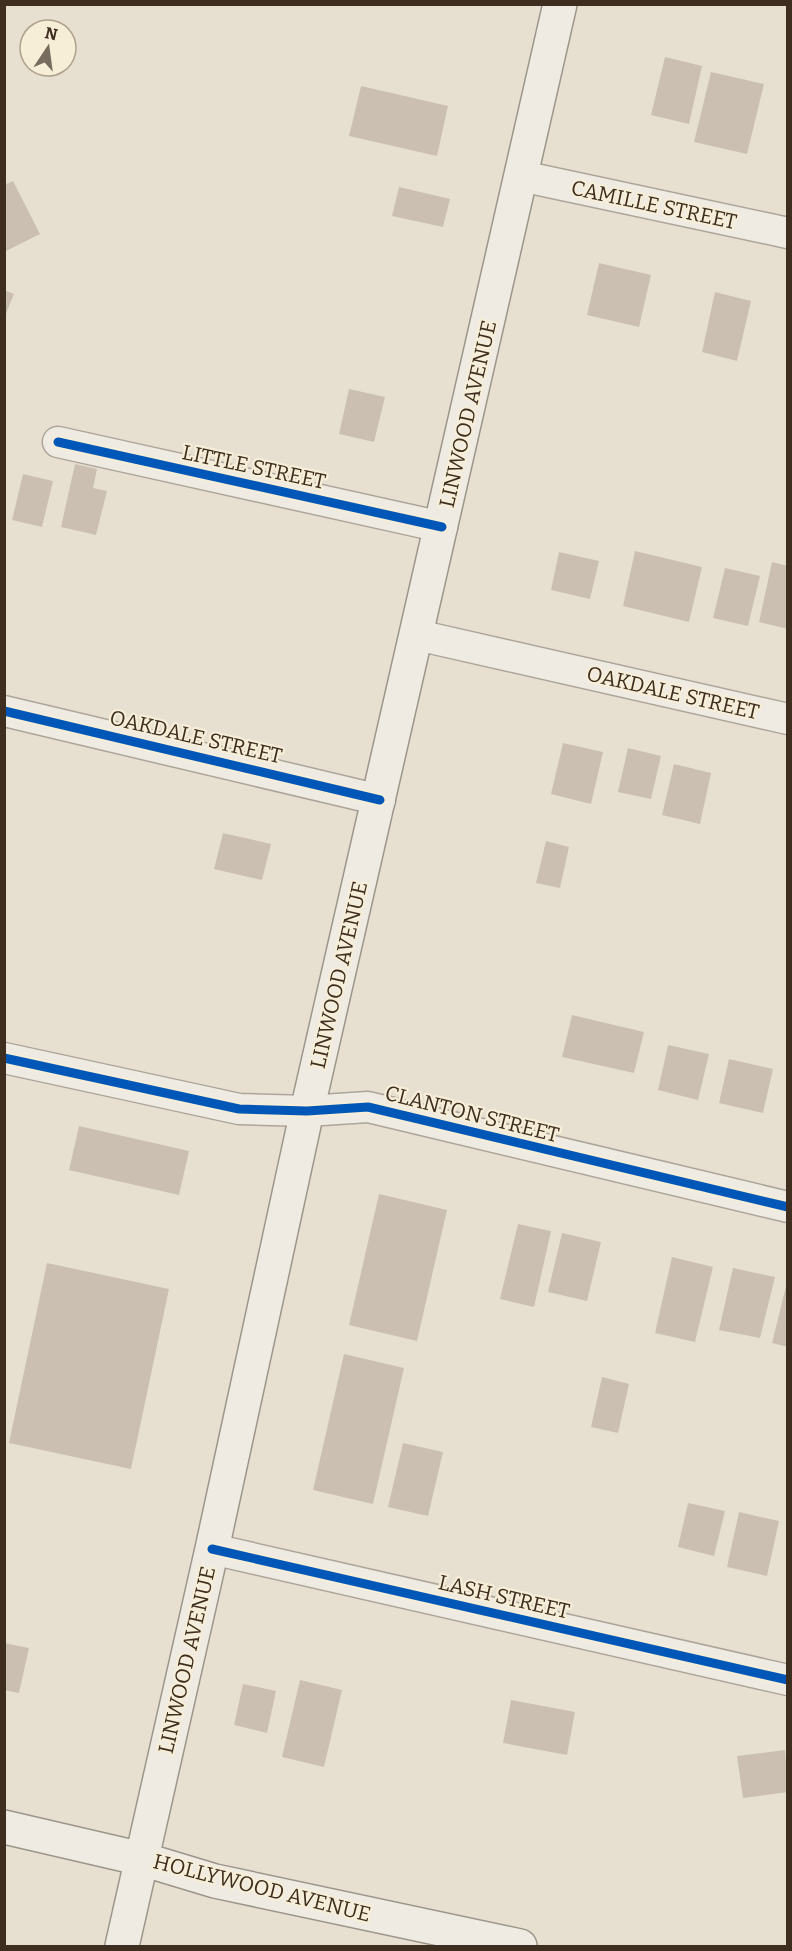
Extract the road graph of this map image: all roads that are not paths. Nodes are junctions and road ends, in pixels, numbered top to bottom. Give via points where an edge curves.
1 (560, 4) edge
2 (521, 177) junction
3 (788, 233) edge
4 (58, 442) dead end
5 (442, 527) junction
6 (417, 635) junction
7 (4, 711) edge
8 (788, 719) edge
9 (380, 800) junction
10 (4, 1058) edge
11 (307, 1111) junction
12 (788, 1207) edge
13 (212, 1549) junction
14 (788, 1680) edge
15 (4, 1827) edge
16 (142, 1859) junction
17 (122, 1947) edge
18 (520, 1947) edge

1 - 2 main road, LINWOOD AVENUE
2 - 3 street, CAMILLE STREET
2 - 5 main road, LINWOOD AVENUE
4 - 5 street, LITTLE STREET
5 - 6 main road, LINWOOD AVENUE
6 - 8 street, OAKDALE STREET
6 - 9 main road, LINWOOD AVENUE
7 - 9 street, OAKDALE STREET
9 - 11 main road, LINWOOD AVENUE
10 - 11 street, CLANTON STREET via 239,1109
11 - 12 street, CLANTON STREET via 368,1107
11 - 13 main road, LINWOOD AVENUE
13 - 14 street, LASH STREET
13 - 16 main road, LINWOOD AVENUE
15 - 16 main road, HOLLYWOOD AVENUE
16 - 17 main road, LINWOOD AVENUE
16 - 18 main road, HOLLYWOOD AVENUE via 215,1881

